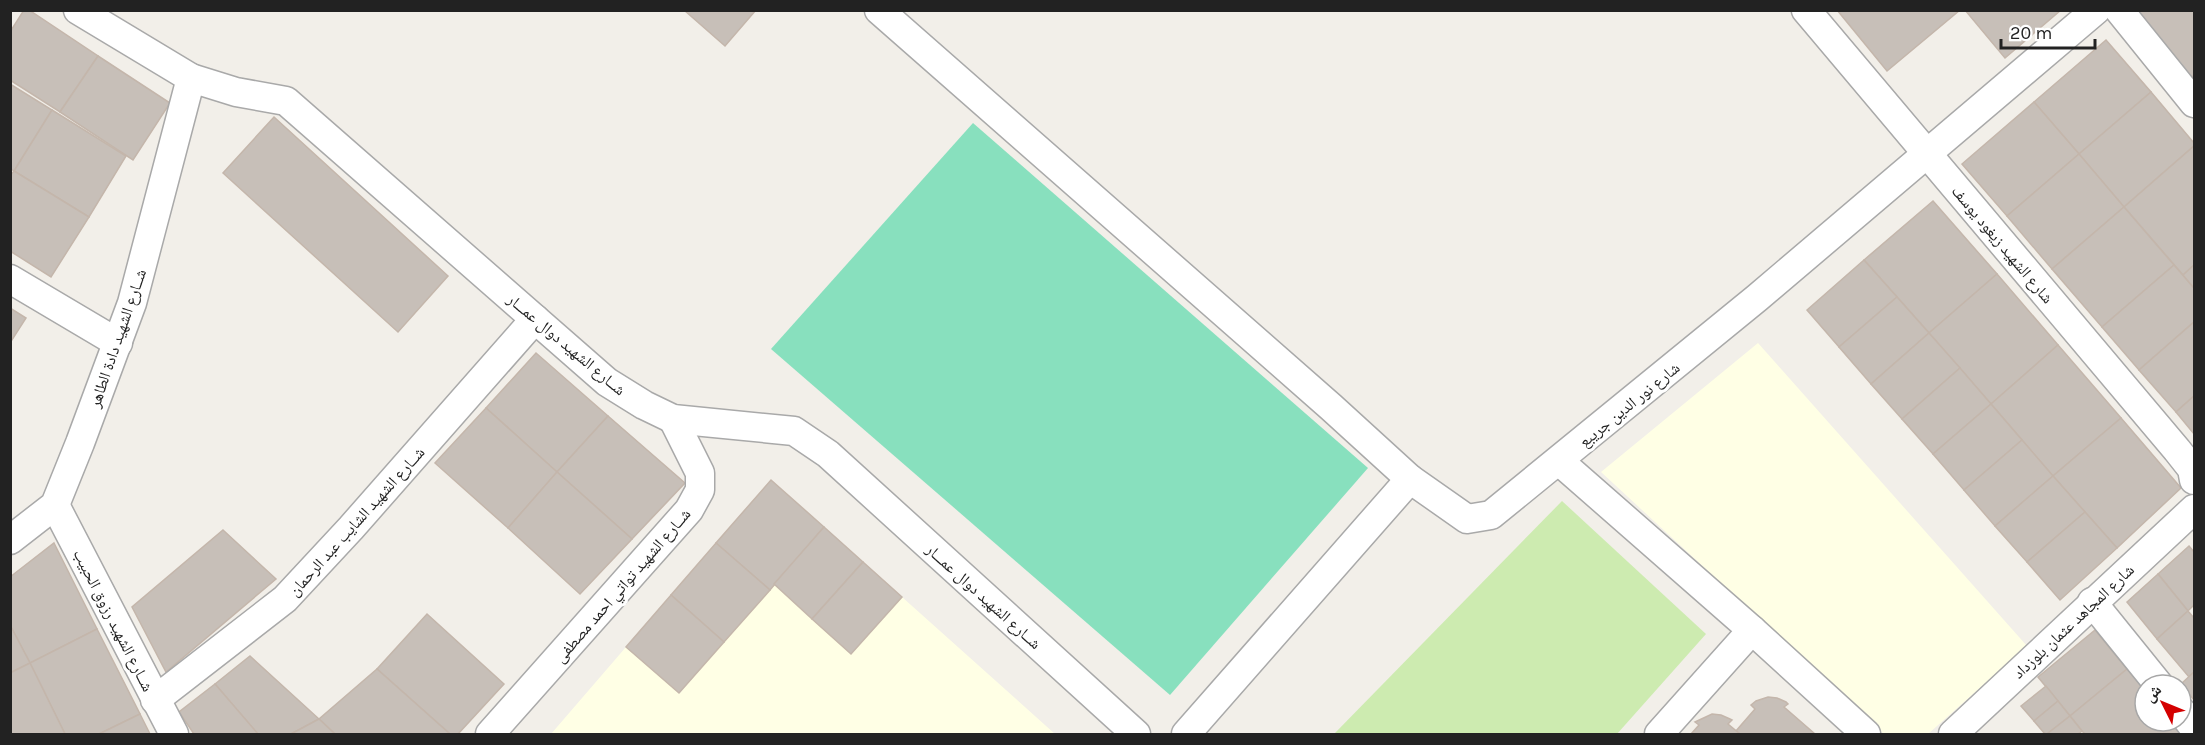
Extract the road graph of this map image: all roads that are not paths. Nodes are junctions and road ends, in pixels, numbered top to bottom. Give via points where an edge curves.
1 (78, 10) edge
2 (879, 10) edge
3 (1806, 10) edge
4 (2096, 10) edge
5 (2119, 10) edge
6 (191, 78) junction
7 (2194, 103) edge
8 (1928, 155) junction
9 (10, 279) edge
10 (535, 319) junction
11 (118, 343) junction
12 (674, 419) junction
13 (1559, 461) junction
14 (1410, 479) junction
15 (2194, 480) edge
16 (55, 505) junction
17 (2194, 509) edge
18 (10, 540) edge
19 (2092, 602) junction
20 (1752, 630) junction
21 (2149, 673) edge
22 (155, 700) junction
23 (1853, 730) edge
24 (1953, 734) edge
25 (174, 735) edge
26 (489, 735) edge
27 (1136, 735) edge
28 (1186, 735) edge
29 (1659, 735) edge

1 - 6 street, شــارع الشهيد دوال عمـــار
2 - 14 street, شارع نور الدين جريبع
3 - 8 street, شارع الشهيد زيغود يوسف
4 - 8 street, شارع نور الدين جريبع
5 - 7 street
6 - 10 street, شــارع الشهيد دوال عمـــار via 236,92 286,101
6 - 11 street, شــارع الشهيد دادة الطاهر
8 - 13 street, شارع نور الدين جريبع
8 - 15 street, شارع الشهيد زيغود يوسف via 2177,450 2192,470
9 - 11 street
10 - 12 street, شــارع الشهيد دوال عمـــار via 608,382
10 - 22 street, شــارع الشهيد الشايب عبد الرحمان via 285,599
11 - 16 street, شــارع الشهيد دادة الطاهر
12 - 26 street, شــارع الشهيد تواتي احمد مصطفى via 700,473 700,490 689,510
12 - 27 street, شــارع الشهيد دوال عمـــار via 794,431 828,454
13 - 14 street, شارع نور الدين جريبع via 1491,515 1481,518 1467,519
13 - 20 street
14 - 28 street
16 - 18 street
16 - 22 street, شــارع الشهيد رزوق الحبيب
17 - 19 street, شارع المجاهد عثمان بلوزداد
19 - 21 street
19 - 24 street, شارع المجاهد عثمان بلوزداد
20 - 23 street
20 - 29 street
22 - 25 street, شــارع الشهيد رزوق الحبيب

